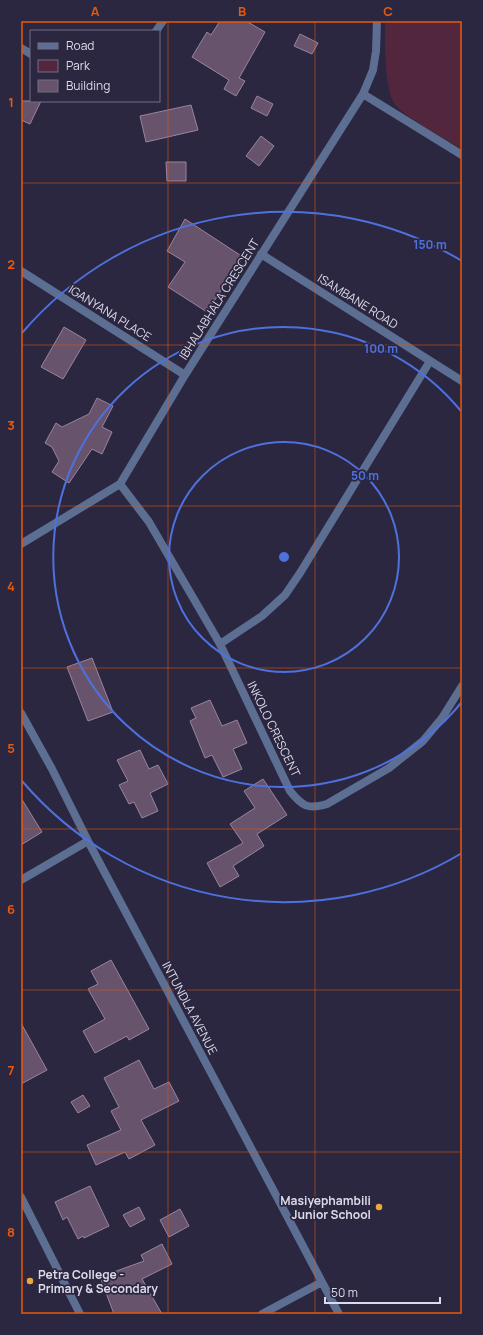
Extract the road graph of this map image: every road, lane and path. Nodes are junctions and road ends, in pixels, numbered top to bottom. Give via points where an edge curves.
1 (163, 21) edge
2 (377, 21) edge
3 (157, 30) edge
4 (21, 48) edge
5 (30, 53) edge
6 (363, 94) junction
7 (462, 155) edge
8 (261, 254) junction
9 (21, 271) edge
10 (430, 361) junction
11 (185, 375) junction
12 (462, 381) edge
13 (120, 484) junction
14 (21, 544) edge
15 (220, 644) junction
16 (462, 686) edge
17 (21, 713) edge
18 (88, 841) junction
19 (21, 880) edge
20 (21, 1197) edge
21 (322, 1282) junction
22 (80, 1314) edge
23 (262, 1314) edge
24 (339, 1314) edge

1 - 3 street
2 - 6 street, IBHALABHALA CRESCENT via 373,70
4 - 5 street
6 - 7 street
6 - 8 street, IBHALABHALA CRESCENT
8 - 10 street, ISAMBANE ROAD
8 - 11 street, IBHALABHALA CRESCENT
9 - 11 street, IGANYANA PLACE
10 - 12 street, ISAMBANE ROAD
10 - 15 street via 285,595 262,616
11 - 13 street, IBHALABHALA CRESCENT
13 - 14 street, IBHALABHALA CRESCENT
13 - 15 street, INKOLO CRESCENT via 149,522
15 - 16 street, INKOLO CRESCENT via 290,791 306,806 316,808 389,768 423,741 442,718
17 - 18 street, INTUNDLA AVENUE
18 - 19 street
18 - 21 street, INTUNDLA AVENUE
20 - 22 street
21 - 23 street
21 - 24 street, INTUNDLA AVENUE

